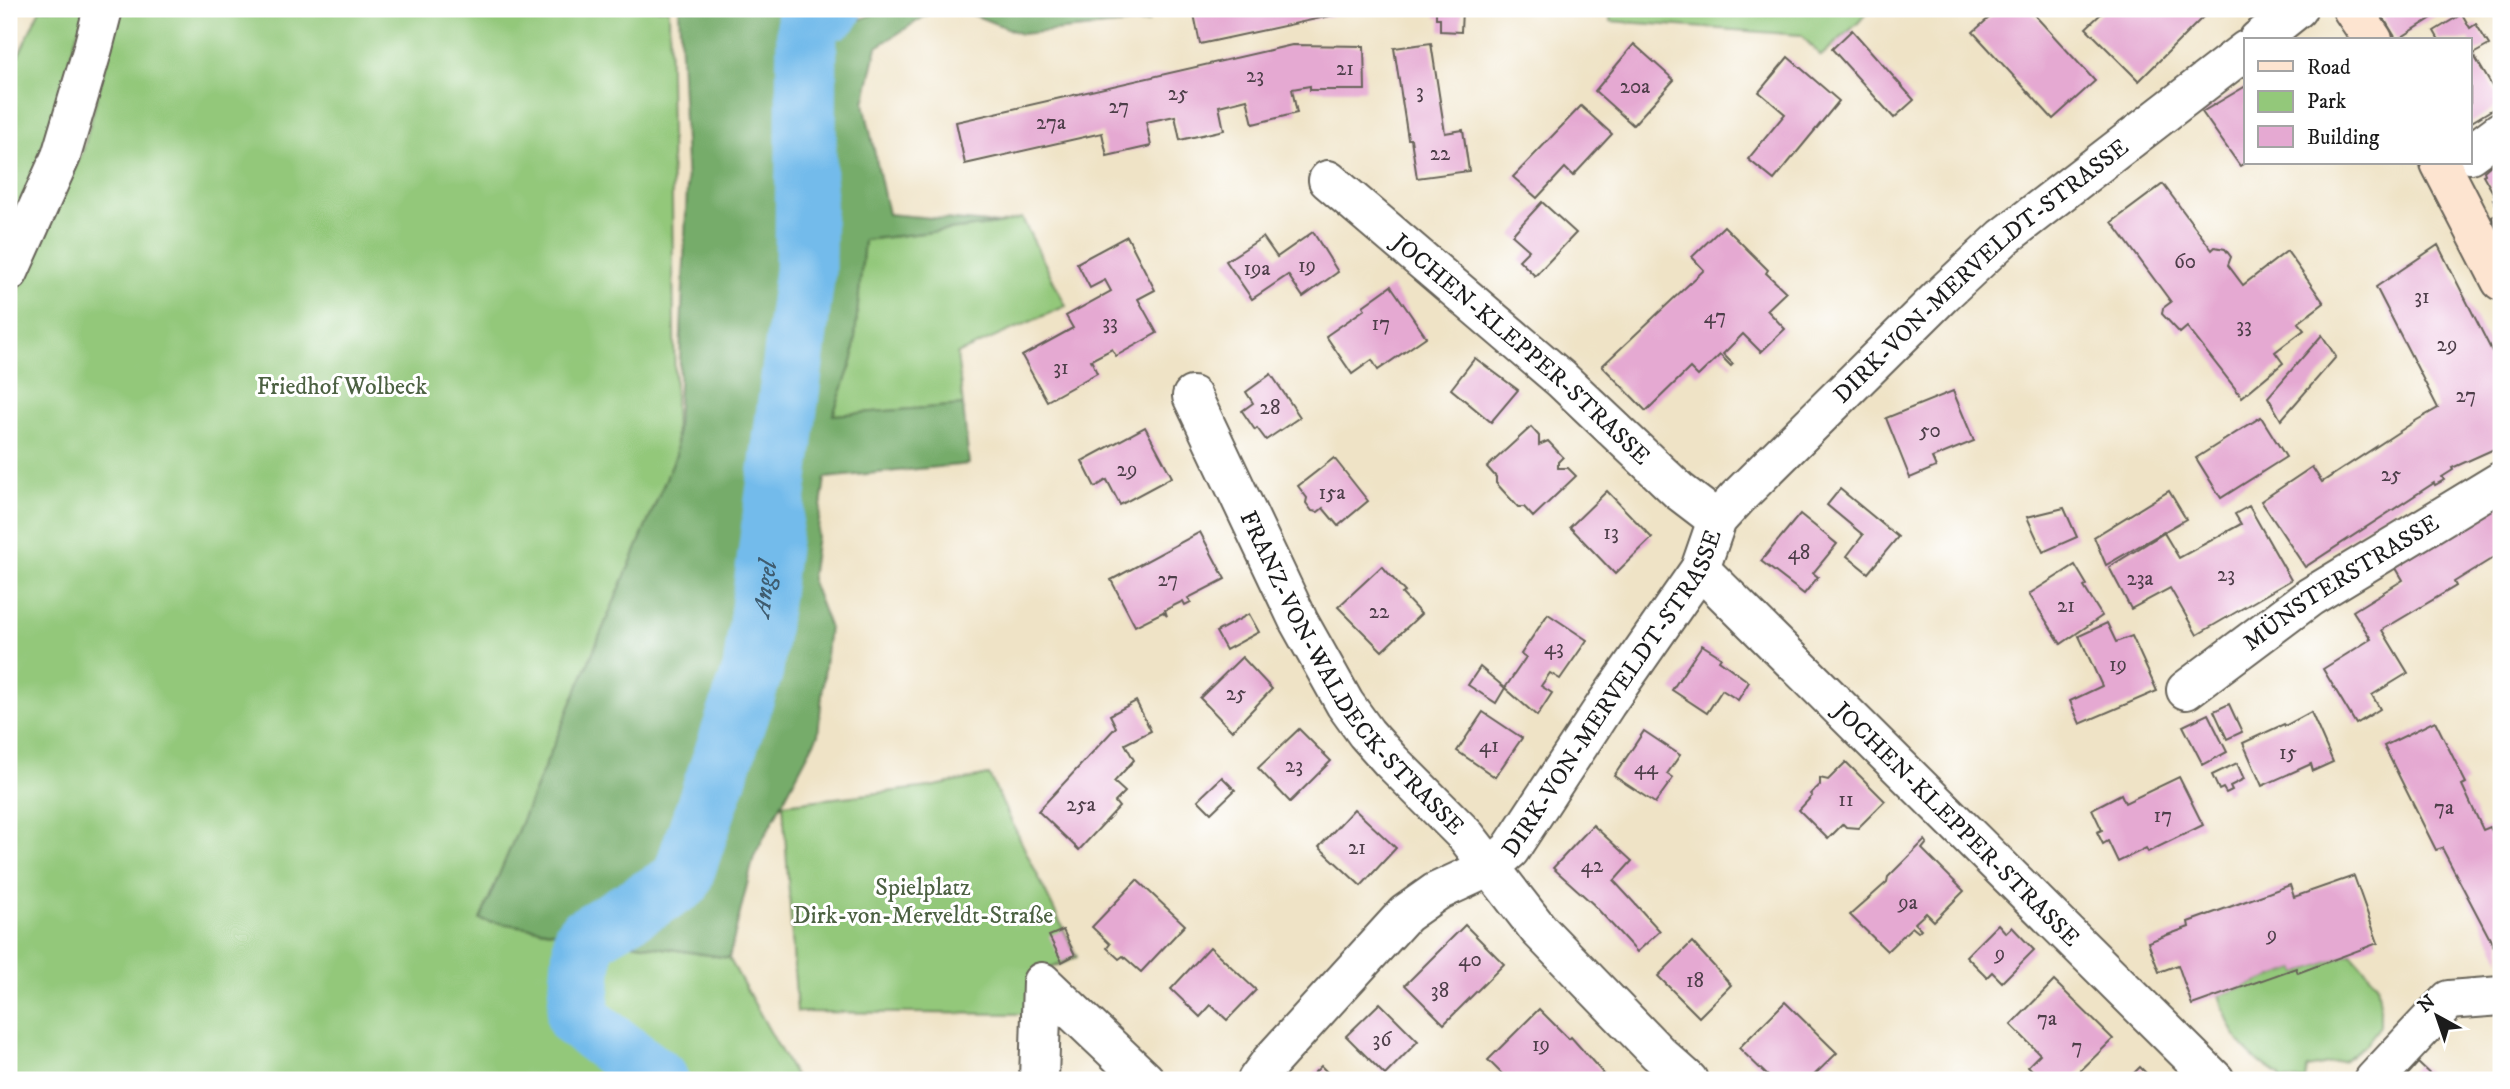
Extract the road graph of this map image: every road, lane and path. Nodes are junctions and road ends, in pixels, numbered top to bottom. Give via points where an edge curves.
1 (103, 9) edge
2 (2297, 9) edge
3 (2352, 9) edge
4 (2261, 38) edge
5 (2372, 38) edge
6 (2244, 52) edge
7 (2501, 131) edge
8 (2472, 150) edge
9 (2453, 164) edge
10 (1328, 180) dead end
11 (9, 272) edge
12 (2501, 281) edge
13 (1192, 396) dead end
14 (2501, 481) edge
15 (1717, 520) junction
16 (1700, 569) junction
17 (2186, 690) dead end
18 (1490, 867) junction
19 (2501, 996) edge
20 (1039, 1080) edge
21 (1145, 1080) edge
22 (1256, 1080) edge
23 (1688, 1080) edge
24 (2215, 1080) edge
25 (2374, 1080) edge

1 - 11 street via 61,156
2 - 4 street
3 - 5 street
6 - 15 street, DIRK-VON-MERVELDT-STRASSE via 2004,237
7 - 8 street
9 - 12 street
10 - 15 street, JOCHEN-KLEPPER-STRASSE
13 - 18 street, FRANZ-VON-WALDECK-STRASSE via 1299,622 1345,704 1374,742
14 - 17 street, MÜNSTERSTRASSE via 2310,597
15 - 16 street, DIRK-VON-MERVELDT-STRASSE
16 - 18 street, DIRK-VON-MERVELDT-STRASSE via 1510,850
16 - 24 street, JOCHEN-KLEPPER-STRASSE
18 - 22 street, DIRK-VON-MERVELDT-STRASSE via 1436,892 1405,914
18 - 23 street, FRANZ-VON-WALDECK-STRASSE via 1539,930
19 - 25 street via 2449,1000
20 - 21 street via 1042,982

